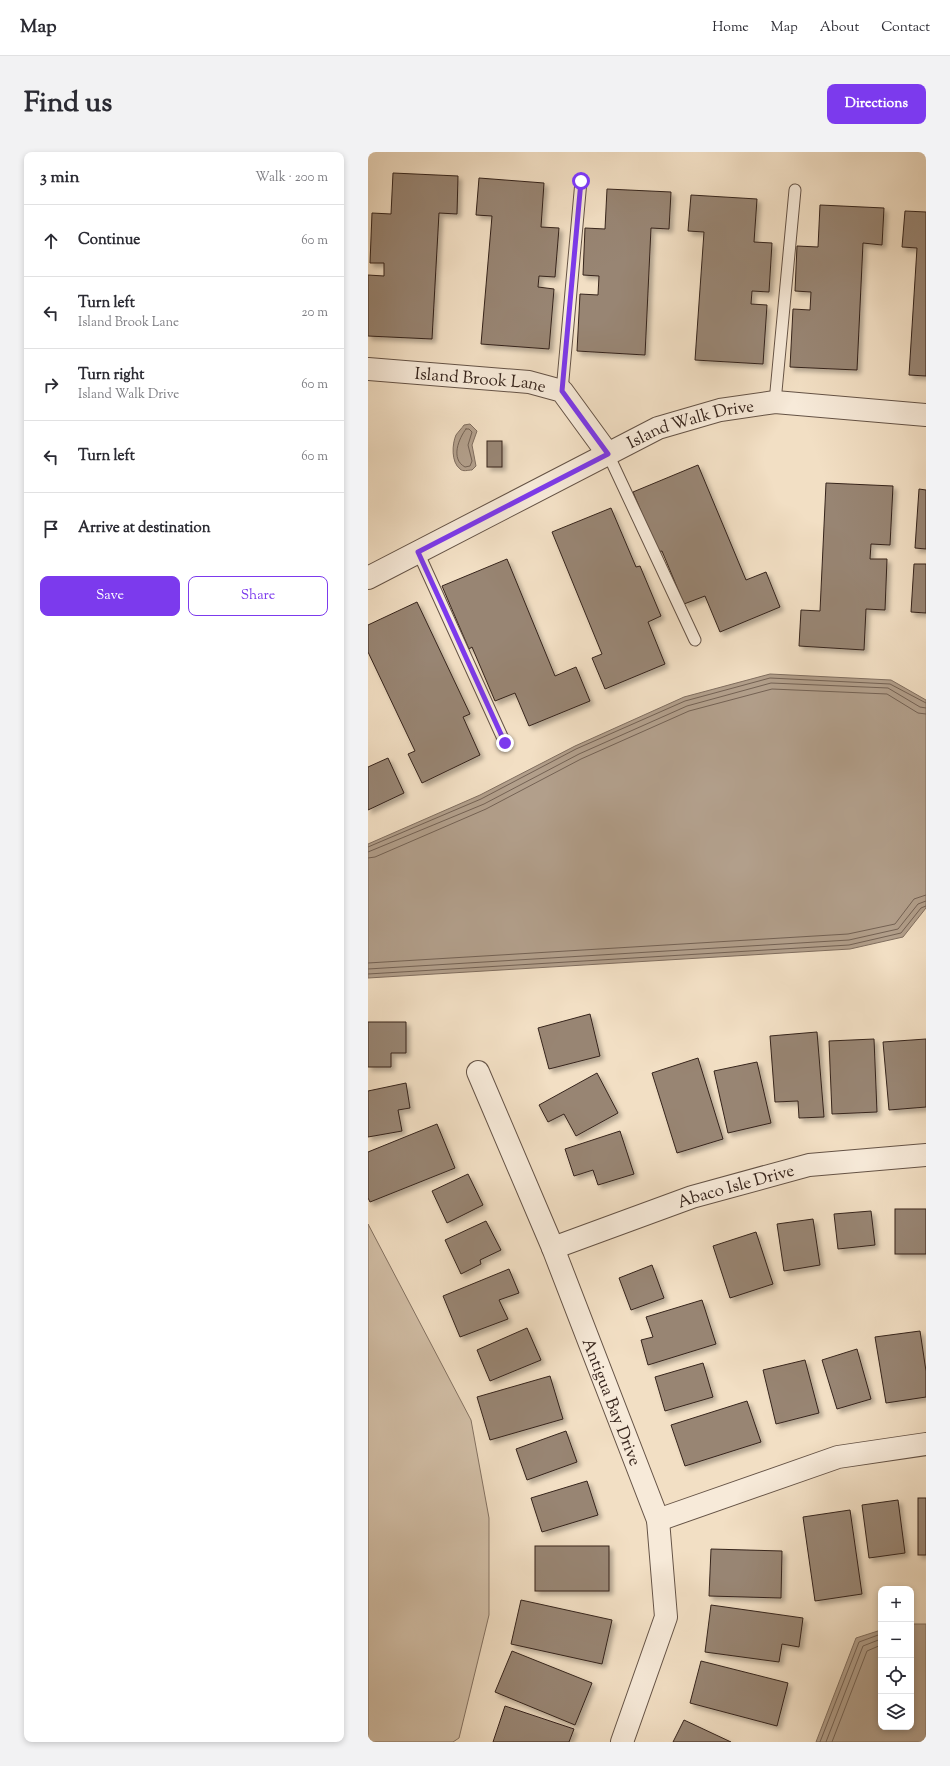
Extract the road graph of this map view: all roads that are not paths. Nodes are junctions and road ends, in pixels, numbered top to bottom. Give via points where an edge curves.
1 (581, 181) dead end
2 (796, 190) dead end
3 (368, 369) edge
4 (562, 391) junction
5 (775, 402) junction
6 (926, 415) edge
7 (608, 454) junction
8 (418, 552) junction
9 (368, 578) edge
10 (695, 640) dead end
11 (505, 743) dead end
12 (478, 1072) dead end
13 (926, 1155) edge
14 (552, 1248) junction
15 (926, 1444) edge
16 (658, 1520) junction
17 (622, 1742) edge

1 - 4 lane
2 - 5 lane
3 - 4 street, Island Brook Lane via 529,382
4 - 7 street, Island Brook Lane
5 - 6 street, Island Walk Drive
5 - 7 street, Island Walk Drive via 720,410 658,428
7 - 8 street, Island Walk Drive
7 - 10 lane
8 - 9 street, Island Walk Drive
8 - 11 lane
12 - 14 street, Antigua Bay Drive
13 - 14 street, Abaco Isle Drive via 809,1164 692,1197
14 - 16 street, Antigua Bay Drive
15 - 16 street via 838,1457
16 - 17 street, Antigua Bay Drive via 666,1617

